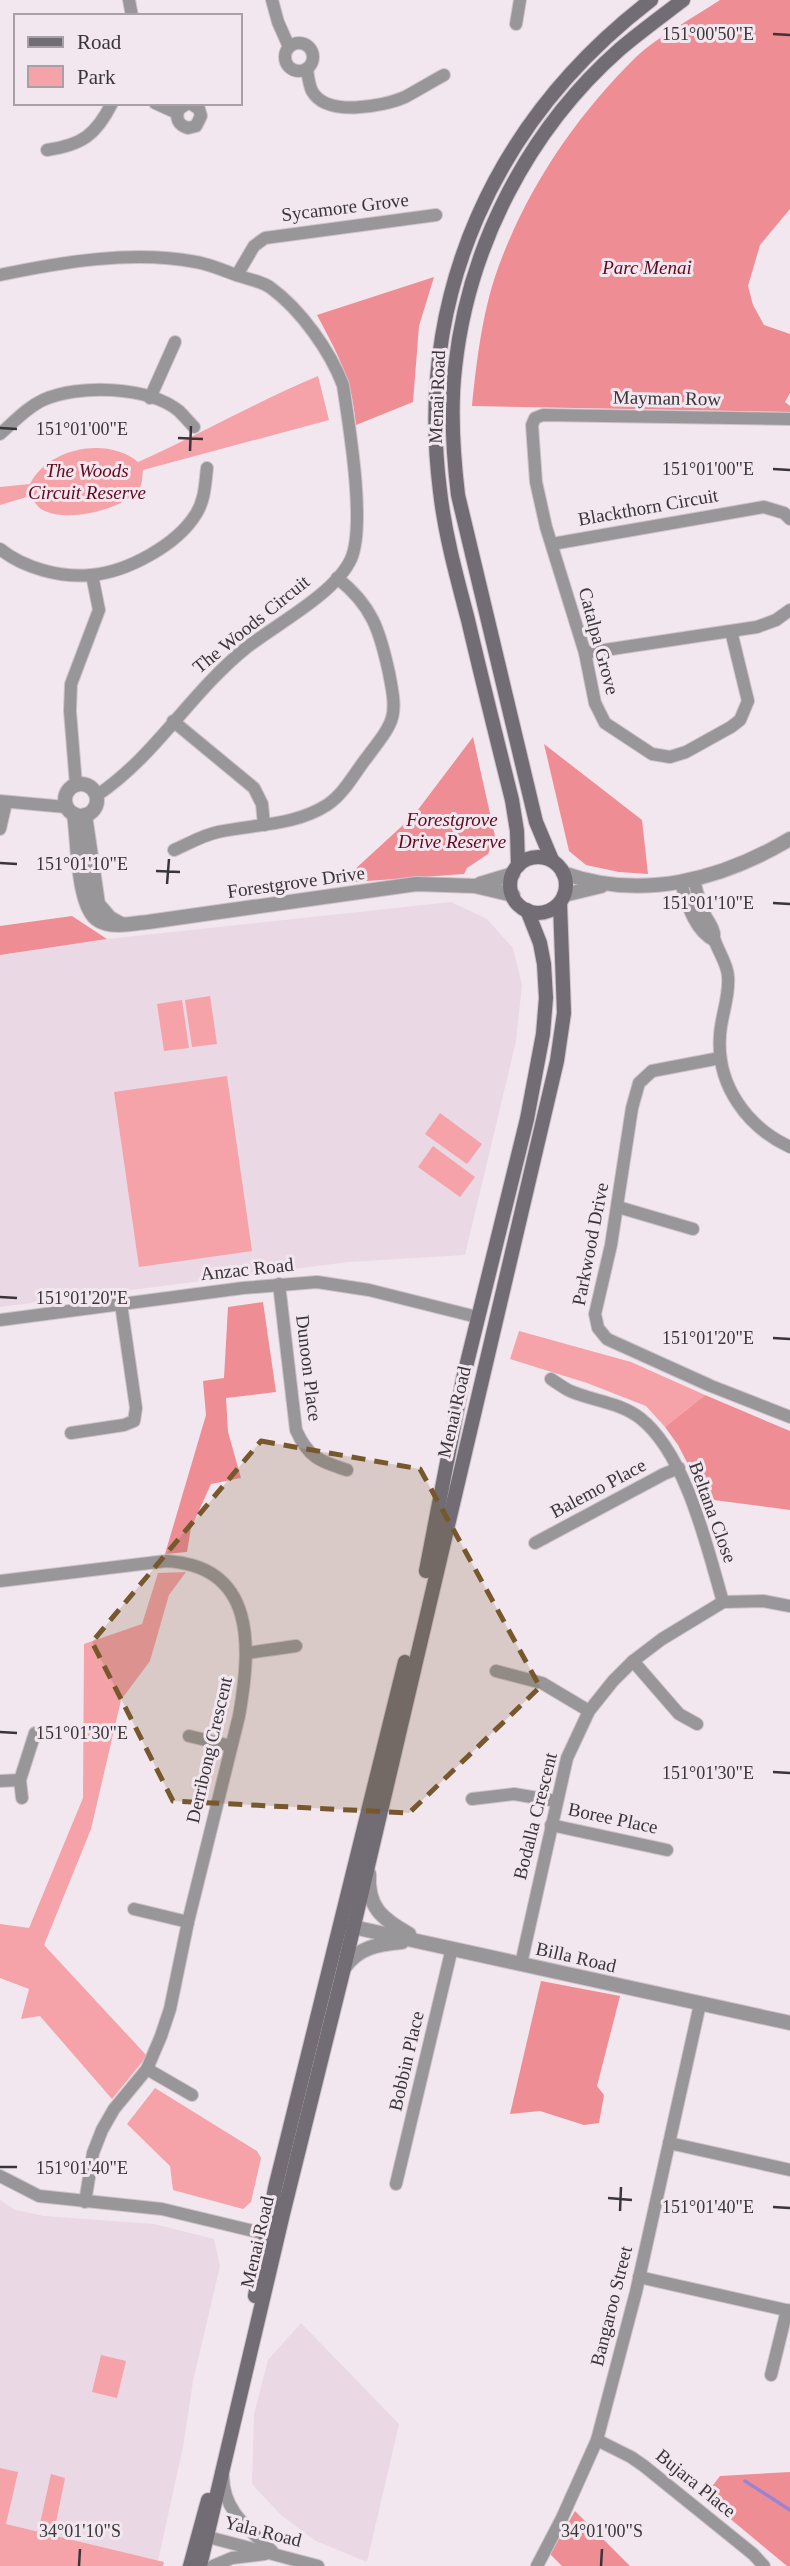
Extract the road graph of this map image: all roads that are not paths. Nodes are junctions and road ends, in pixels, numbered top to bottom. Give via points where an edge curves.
1 (272, 0) edge
2 (520, 0) edge
3 (651, 0) edge
4 (683, 0) edge
5 (516, 24) dead end
6 (289, 47) junction
7 (306, 69) junction
8 (444, 75) dead end
9 (110, 105) edge
10 (159, 105) edge
11 (184, 105) edge
12 (194, 105) edge
13 (177, 113) junction
14 (47, 150) dead end
15 (436, 215) dead end
16 (0, 275) edge
17 (237, 275) junction
18 (175, 342) dead end
19 (150, 398) junction
20 (543, 415) joint
21 (790, 419) edge
22 (194, 427) dead end
23 (0, 434) edge
24 (207, 468) dead end
25 (790, 519) edge
26 (552, 544) junction
27 (0, 549) edge
28 (92, 575) junction
29 (337, 578) junction
30 (790, 610) edge
31 (731, 631) junction
32 (585, 653) junction
33 (173, 721) junction
34 (76, 785) junction
35 (96, 796) junction
36 (3, 802) edge
37 (75, 812) junction
38 (264, 825) junction
39 (0, 829) edge
40 (790, 839) edge
41 (174, 850) dead end
42 (552, 860) junction
43 (516, 870) junction
44 (563, 873) junction
45 (687, 882) junction
46 (606, 885) junction
47 (475, 886) junction
48 (513, 895) junction
49 (562, 899) junction
50 (527, 910) junction
51 (720, 1058) junction
52 (790, 1147) edge
53 (618, 1207) junction
54 (693, 1229) dead end
55 (279, 1284) junction
56 (121, 1304) junction
57 (477, 1317) junction
58 (0, 1320) edge
59 (495, 1322) junction
60 (551, 1380) dead end
61 (790, 1417) edge
62 (71, 1433) dead end
63 (679, 1468) junction
64 (346, 1470) dead end
65 (535, 1543) dead end
66 (0, 1581) edge
67 (723, 1602) junction
68 (790, 1605) edge
69 (296, 1646) dead end
70 (247, 1653) junction
71 (633, 1661) junction
72 (496, 1671) dead end
73 (589, 1711) junction
74 (697, 1724) dead end
75 (35, 1733) dead end
76 (190, 1736) dead end
77 (231, 1746) junction
78 (20, 1780) junction
79 (0, 1782) edge
80 (22, 1798) dead end
81 (472, 1799) dead end
82 (556, 1801) junction
83 (551, 1825) junction
84 (374, 1838) junction
85 (667, 1850) dead end
86 (352, 1881) junction
87 (134, 1909) dead end
88 (188, 1922) junction
89 (353, 1927) junction
90 (435, 1944) junction
91 (452, 1948) junction
92 (521, 1964) junction
93 (344, 1968) junction
94 (327, 1977) junction
95 (700, 2004) junction
96 (790, 2024) edge
97 (147, 2069) junction
98 (192, 2095) dead end
99 (669, 2143) junction
100 (790, 2170) edge
101 (0, 2176) edge
102 (396, 2184) dead end
103 (85, 2202) junction
104 (272, 2235) junction
105 (639, 2277) junction
106 (789, 2311) edge
107 (771, 2375) dead end
108 (597, 2440) junction
109 (223, 2470) junction
110 (203, 2535) junction
111 (275, 2553) junction
112 (190, 2566) edge
113 (200, 2566) edge
114 (213, 2566) edge
115 (318, 2566) edge
116 (537, 2566) edge
117 (764, 2566) edge

1 - 6 street
2 - 5 street
3 - 43 main road, Menai Road via 561,83 501,167 465,248 441,341 435,409 440,491 512,800
4 - 42 main road, Menai Road via 620,49 539,141 494,219 458,340 453,399 458,495 536,822
6 - 7 street via 287,64 294,70
6 - 7 street via 302,43 310,48 313,62
7 - 8 street via 312,91 327,105 343,108 402,98
9 - 14 street via 84,141
10 - 13 street
11 - 13 street
12 - 13 street via 201,112 195,126 183,127
15 - 17 street, Sycamore Grove via 265,238 250,251
16 - 17 street, The Woods Circuit via 118,258 159,257 194,261
17 - 29 street, The Woods Circuit via 270,286 311,328 343,385 358,526 351,559
18 - 19 street
19 - 22 street via 177,410
19 - 23 street via 111,388 61,394 27,409
20 - 21 street, Mayman Row
20 - 26 street, Catalpa Grove via 532,425 536,482
24 - 28 street via 204,497 186,528 132,564
25 - 26 street, Blackthorn Circuit via 764,507
26 - 32 street, Catalpa Grove
27 - 28 street via 22,564
28 - 34 street via 99,610 71,684
29 - 33 street, The Woods Circuit via 308,606 247,647
29 - 38 street via 359,596 377,626 395,713 352,780 328,804 296,820
30 - 31 street via 757,627
31 - 32 street
31 - 32 street, Catalpa Grove via 747,692 746,712 731,727 670,757 652,754 605,723 594,703
33 - 35 street, The Woods Circuit via 149,752
33 - 38 street via 254,788 262,804
34 - 35 street via 88,786
34 - 37 street via 65,796
35 - 37 street via 95,806
36 - 37 street
36 - 39 street
37 - 47 street, Forestgrove Drive via 98,904 122,925 416,884
38 - 41 street via 216,832
40 - 45 street via 743,863
42 - 43 main road via 528,859
42 - 44 main road
43 - 47 street
43 - 48 main road
44 - 46 street
44 - 49 main road
45 - 46 street
45 - 51 street via 713,931 729,976
46 - 49 street
47 - 48 street
48 - 50 main road
49 - 50 main road via 545,912
49 - 59 main road, Menai Road via 564,1013 557,1061
50 - 57 main road, Menai Road via 544,964 543,1034 527,1119
51 - 52 street via 736,1101 749,1118 761,1131
51 - 53 street, Parkwood Drive via 652,1071 639,1083
53 - 54 street
53 - 61 street, Parkwood Drive via 595,1314 607,1339
55 - 56 street, Anzac Road
55 - 57 street, Anzac Road via 333,1283
55 - 64 street, Dunoon Place via 296,1430 305,1449 322,1462
56 - 58 street, Anzac Road
56 - 62 street via 134,1421
57 - 59 main road, Anzac Road
57 - 86 main road, Menai Road via 427,1567
59 - 84 main road, Menai Road
60 - 63 street, Beltana Close via 640,1419
63 - 65 street, Balemo Place
63 - 67 street, Beltana Close
66 - 70 street, Derribong Crescent via 187,1562 215,1574 237,1602
67 - 68 street, Bodalla Crescent
67 - 71 street, Bodalla Crescent
69 - 70 street
70 - 77 street, Derribong Crescent
71 - 73 street, Bodalla Crescent
71 - 74 street via 679,1714
72 - 73 street via 542,1684
73 - 82 street, Bodalla Crescent via 567,1758
75 - 78 street
76 - 77 street
77 - 88 street, Derribong Crescent
78 - 79 street
78 - 80 street
81 - 82 street via 514,1794
82 - 83 street, Bodalla Crescent
83 - 85 street, Boree Place
83 - 92 street, Bodalla Crescent
84 - 89 main road, Menai Road
84 - 90 street via 369,1889 376,1908 394,1926
86 - 89 main road, Menai Road via 348,1911
86 - 94 main road, Menai Road
87 - 88 street
88 - 97 street, Derribong Crescent via 170,2009
89 - 90 street, Billa Road
89 - 93 main road, Menai Road
89 - 94 main road, Menai Road via 341,1940
90 - 91 street, Billa Road
90 - 93 street via 407,1941 366,1948
91 - 92 street, Billa Road
91 - 102 street, Bobbin Place
92 - 95 street, Billa Road
93 - 104 main road, Menai Road
94 - 104 main road, Menai Road
95 - 96 street, Billa Road
95 - 99 street, Bangaroo Street
97 - 98 street
97 - 103 street, Derribong Crescent via 102,2130
99 - 100 street
99 - 105 street, Bangaroo Street
101 - 103 street via 40,2196
103 - 104 street via 162,2210
104 - 109 main road, Menai Road
104 - 110 main road, Menai Road
105 - 106 street
105 - 108 street, Bangaroo Street
106 - 107 street
108 - 116 street, Bangaroo Street
108 - 117 street, Bujara Place via 631,2457
109 - 110 main road, Menai Road
109 - 111 street via 234,2514
110 - 111 street, Yala Road
110 - 112 main road, Menai Road
110 - 113 main road, Menai Road
111 - 114 street via 232,2558
111 - 115 street, Yala Road

